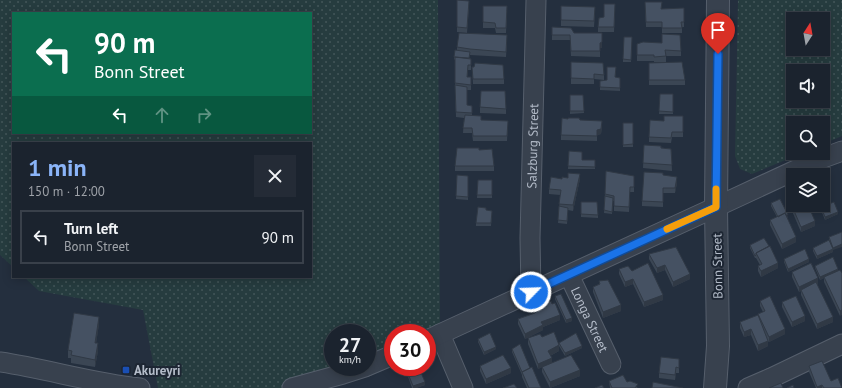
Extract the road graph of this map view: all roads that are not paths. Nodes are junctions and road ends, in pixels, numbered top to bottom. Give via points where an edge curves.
1 (536, 0) edge
2 (718, 0) edge
3 (842, 150) edge
4 (716, 207) junction
5 (569, 275) junction
6 (531, 292) junction
7 (436, 336) edge
8 (436, 341) edge
9 (842, 344) edge
10 (0, 362) edge
11 (611, 364) dead end
12 (336, 376) edge
13 (140, 388) edge
14 (292, 388) edge
15 (463, 388) edge
16 (715, 388) edge
17 (748, 388) edge

1 - 6 street, Salzburg Street
2 - 4 street, Bonn Street
3 - 4 street
4 - 5 street
4 - 16 street, Bonn Street via 718,346
5 - 6 street
5 - 11 street, Longa Street
6 - 7 street
8 - 15 street
9 - 17 street
10 - 13 street
12 - 14 street

